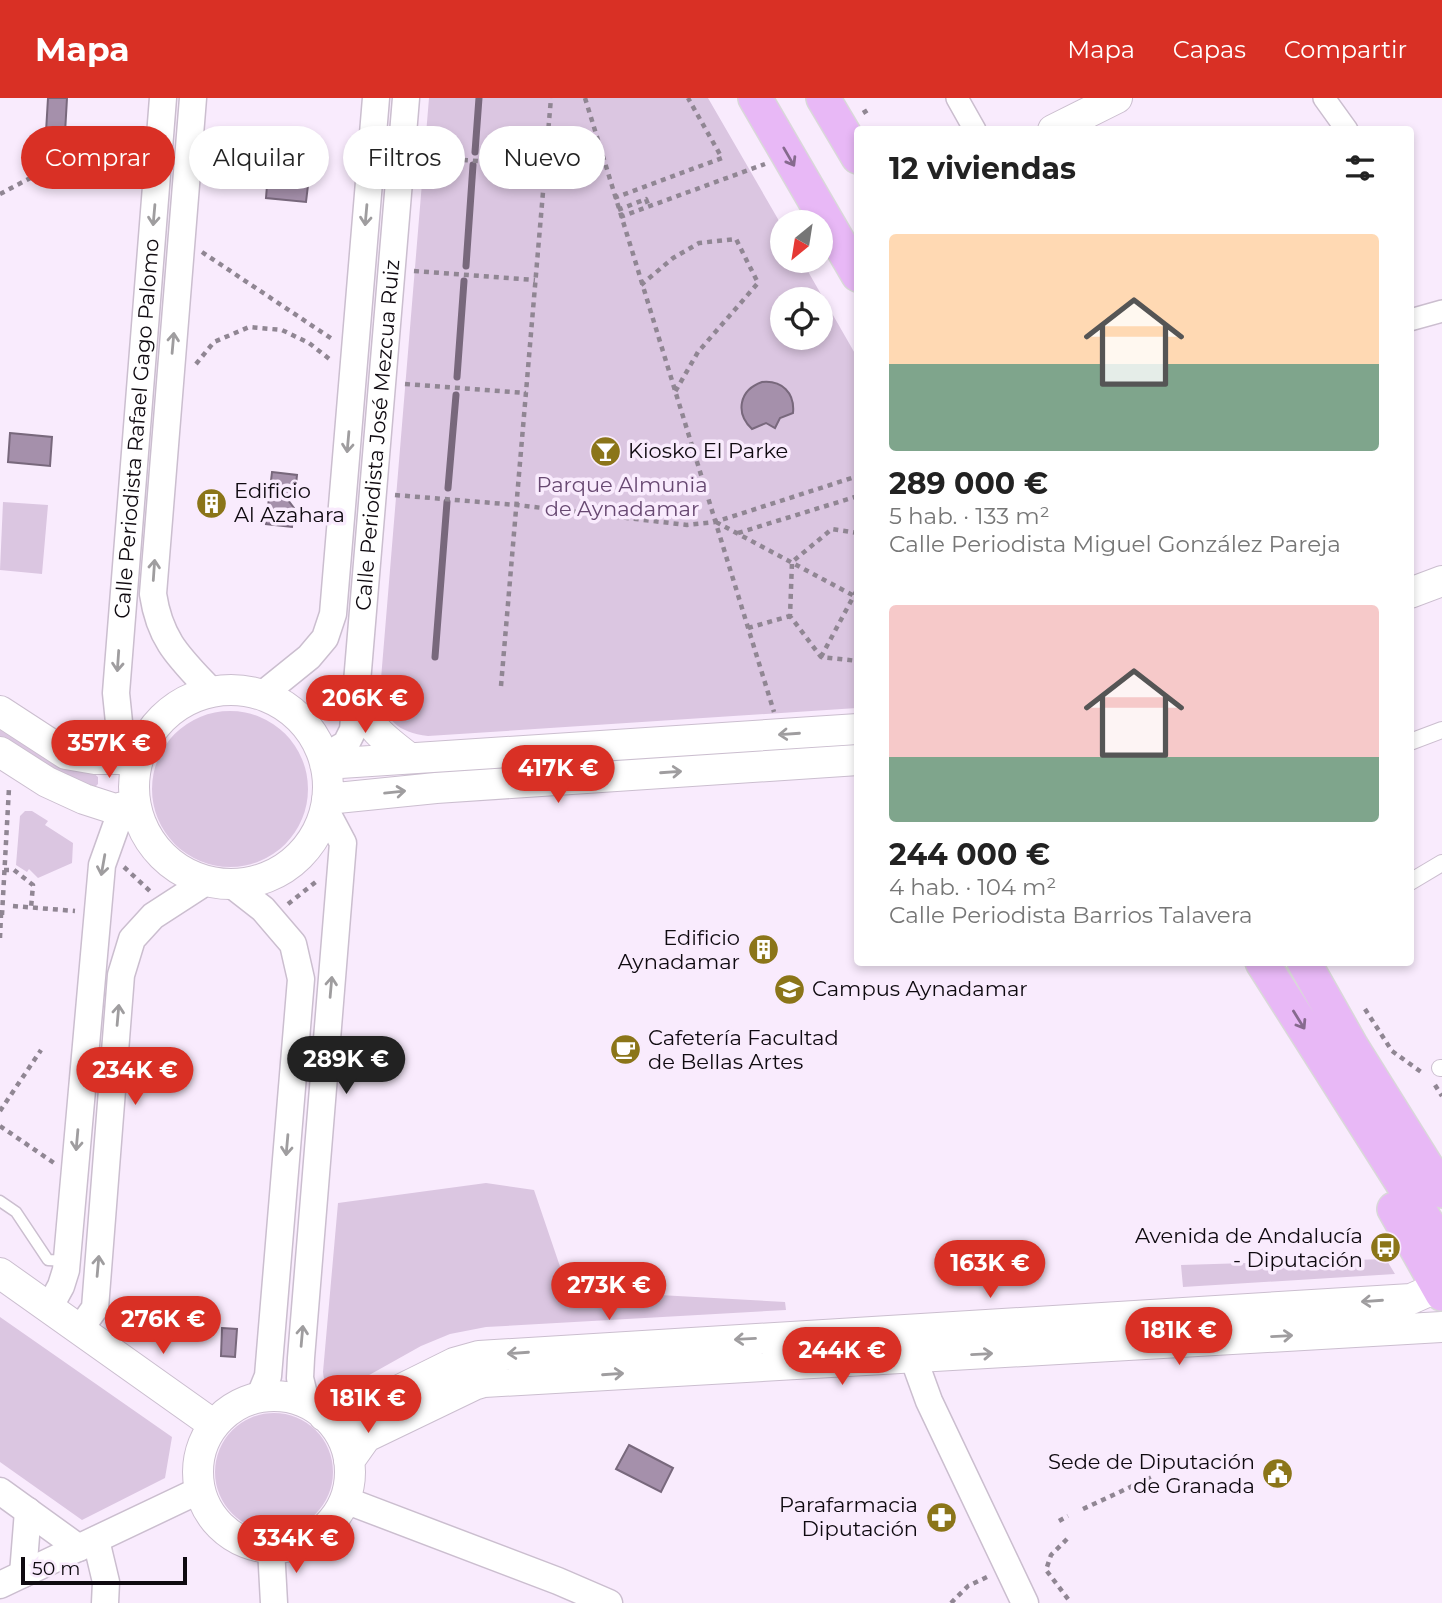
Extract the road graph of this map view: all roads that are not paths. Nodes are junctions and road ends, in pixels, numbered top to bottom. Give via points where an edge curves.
1 (163, 98) edge
2 (193, 98) edge
3 (376, 98) edge
4 (406, 98) edge
5 (755, 98) edge
6 (822, 98) edge
7 (957, 98) edge
8 (1117, 98) edge
9 (1324, 98) edge
10 (1075, 107) edge
11 (973, 126) edge
12 (1057, 126) edge
13 (1344, 126) edge
14 (854, 151) edge
15 (854, 268) edge
16 (1442, 311) edge
17 (1414, 319) edge
18 (1442, 581) edge
19 (1414, 592) edge
20 (212, 692) junction
21 (262, 695) junction
22 (355, 697) junction
23 (0, 711) edge
24 (854, 729) edge
25 (1442, 730) edge
26 (1414, 740) edge
27 (139, 755) junction
28 (408, 757) junction
29 (324, 760) junction
30 (854, 760) edge
31 (7, 768) edge
32 (326, 804) junction
33 (136, 807) junction
34 (1442, 863) edge
35 (1414, 880) edge
36 (219, 882) junction
37 (1265, 966) edge
38 (1306, 966) edge
39 (1379, 1091) junction
40 (1362, 1121) junction
41 (1442, 1157) edge
42 (1442, 1191) edge
43 (0, 1201) edge
44 (1442, 1246) edge
45 (66, 1261) junction
46 (0, 1273) edge
47 (1440, 1291) edge
48 (49, 1308) junction
49 (1442, 1327) edge
50 (80, 1329) junction
51 (912, 1343) junction
52 (260, 1398) junction
53 (315, 1410) junction
54 (214, 1424) junction
55 (349, 1461) junction
56 (200, 1490) junction
57 (0, 1491) edge
58 (345, 1500) junction
59 (27, 1511) junction
60 (88, 1544) junction
61 (271, 1548) junction
62 (11, 1580) edge
63 (594, 1600) edge
64 (105, 1603) edge
65 (274, 1603) edge
66 (1025, 1603) edge

1 -> 27 street, Calle Periodista Rafael Gago Palomo via 116,693 120,732
20 -> 2 street, Calle Periodista Rafael Gago Palomo via 163,635 153,594
3 -> 21 street, Calle Periodista José Mezcua Ruiz via 333,614 325,638 309,657
4 - 22 street, Calle Periodista José Mezcua Ruiz
5 -> 15 main road
6 - 14 main road
7 - 11 street
8 - 10 main road
9 - 13 street
10 - 12 main road
16 - 17 street
18 - 19 main road
20 - 21 main road
20 - 27 main road via 171,710 152,730
21 - 29 main road via 292,712 311,733
22 - 28 main road via 365,718
22 - 29 street, Calle Periodista José Mezcua Ruiz via 353,730 345,744
23 - 27 main road via 66,754 95,759
24 -> 28 main road
25 - 26 street
27 - 33 main road
28 - 29 main road
29 - 32 main road
32 -> 30 main road via 436,788
31 - 33 main road via 115,809
32 - 36 main road via 317,833 281,870 257,880
53 -> 32 street via 300,1378 300,1358 343,843
33 - 36 main road via 146,834 162,855 186,873
33 -> 45 street via 117,823 102,865
34 - 35 street
50 -> 36 street via 95,1308 121,975 132,939 153,916
36 -> 52 street via 273,920 293,944 301,979 268,1376
37 -> 40 main road
38 - 39 main road
39 - 41 main road
39 - 42 main road
40 - 44 main road
40 - 47 main road via 1379,1181
43 - 45 lane via 16,1212 48,1260
45 - 48 street via 63,1281
46 - 48 main road
47 -> 51 main road via 1411,1299
48 - 50 main road
51 -> 49 main road
50 - 54 main road
51 -> 53 main road via 479,1356 454,1363 351,1414
55 -> 51 main road via 366,1437 484,1382
51 - 66 street via 929,1401
52 - 53 main road via 279,1396
52 - 54 main road via 229,1410
53 - 55 main road via 340,1436
54 - 56 main road via 200,1452
55 - 58 main road
56 - 60 street
56 - 61 main road via 204,1504 224,1530
57 - 59 street
58 - 61 main road via 318,1534 298,1544
58 - 63 street
59 - 60 street
59 - 62 street
60 - 62 street
60 - 64 street via 106,1581
61 - 65 street

